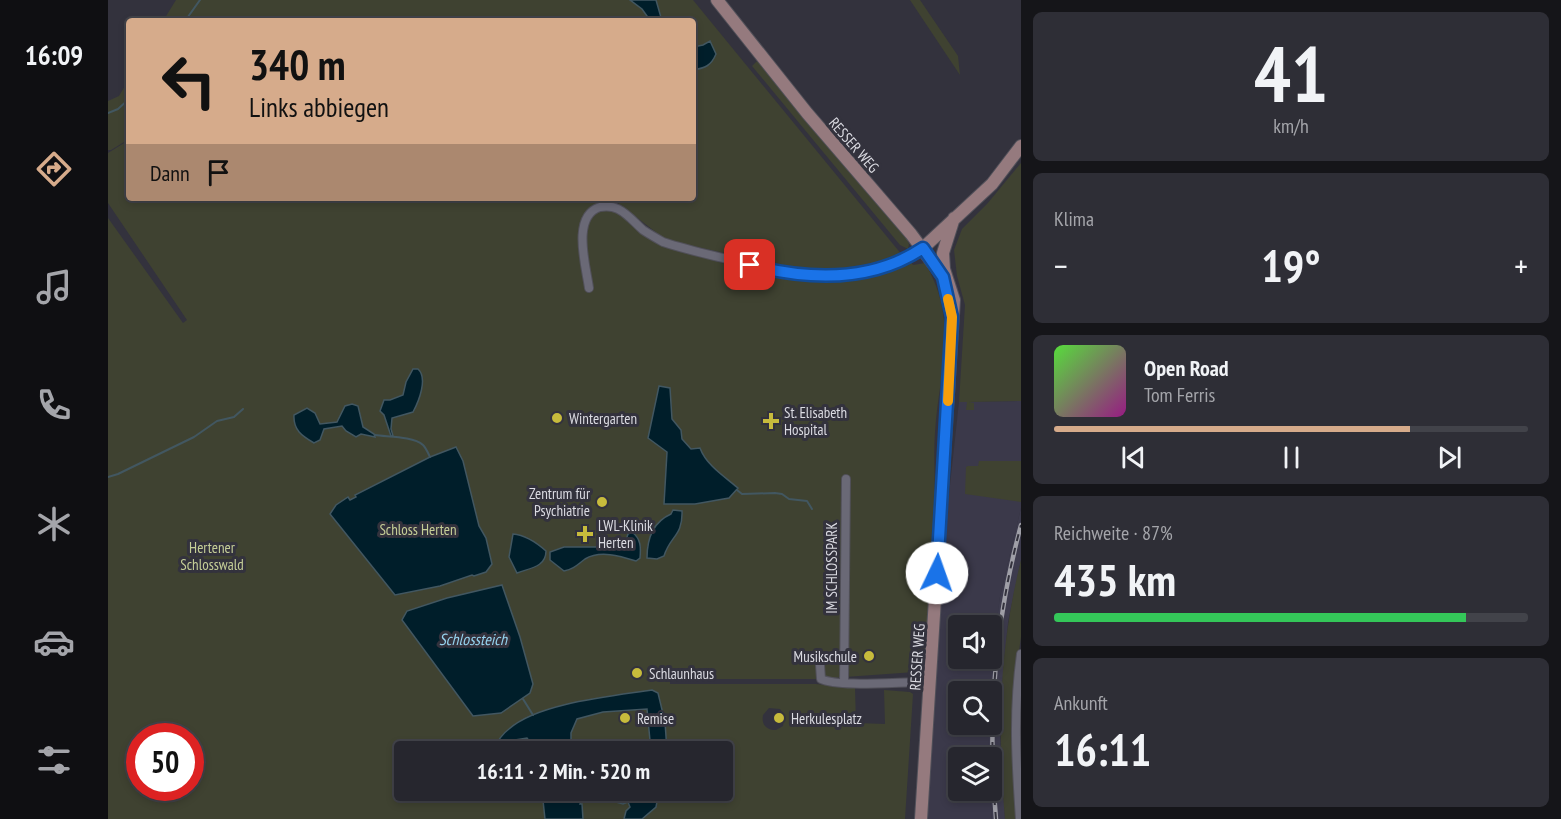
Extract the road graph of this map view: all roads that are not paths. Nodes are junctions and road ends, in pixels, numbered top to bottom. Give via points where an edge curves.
1 (717, 0) edge
2 (1021, 146) edge
3 (954, 218) junction
4 (923, 248) junction
5 (588, 288) dead end
6 (952, 317) junction
7 (846, 479) dead end
8 (1021, 654) edge
9 (844, 656) junction
10 (930, 681) junction
11 (844, 682) junction
12 (1018, 739) edge
13 (921, 819) edge
14 (1020, 819) edge

1 - 4 main road, RESSER WEG
2 - 3 main road via 992,184
3 - 4 main road
3 - 6 main road, RESSER WEG via 943,253 954,300
4 - 5 street via 907,258 859,273 829,277 790,274 663,242 619,209 603,207 591,212 583,229
4 - 6 main road, RESSER WEG via 943,277
6 - 10 main road, RESSER WEG
7 - 9 street, IM SCHLOSSPARK
8 - 12 street via 1017,681
9 - 11 street, IM SCHLOSSPARK
9 - 11 street via 822,658 820,672 821,680
10 - 11 street
10 - 13 main road, RESSER WEG
12 - 14 street

